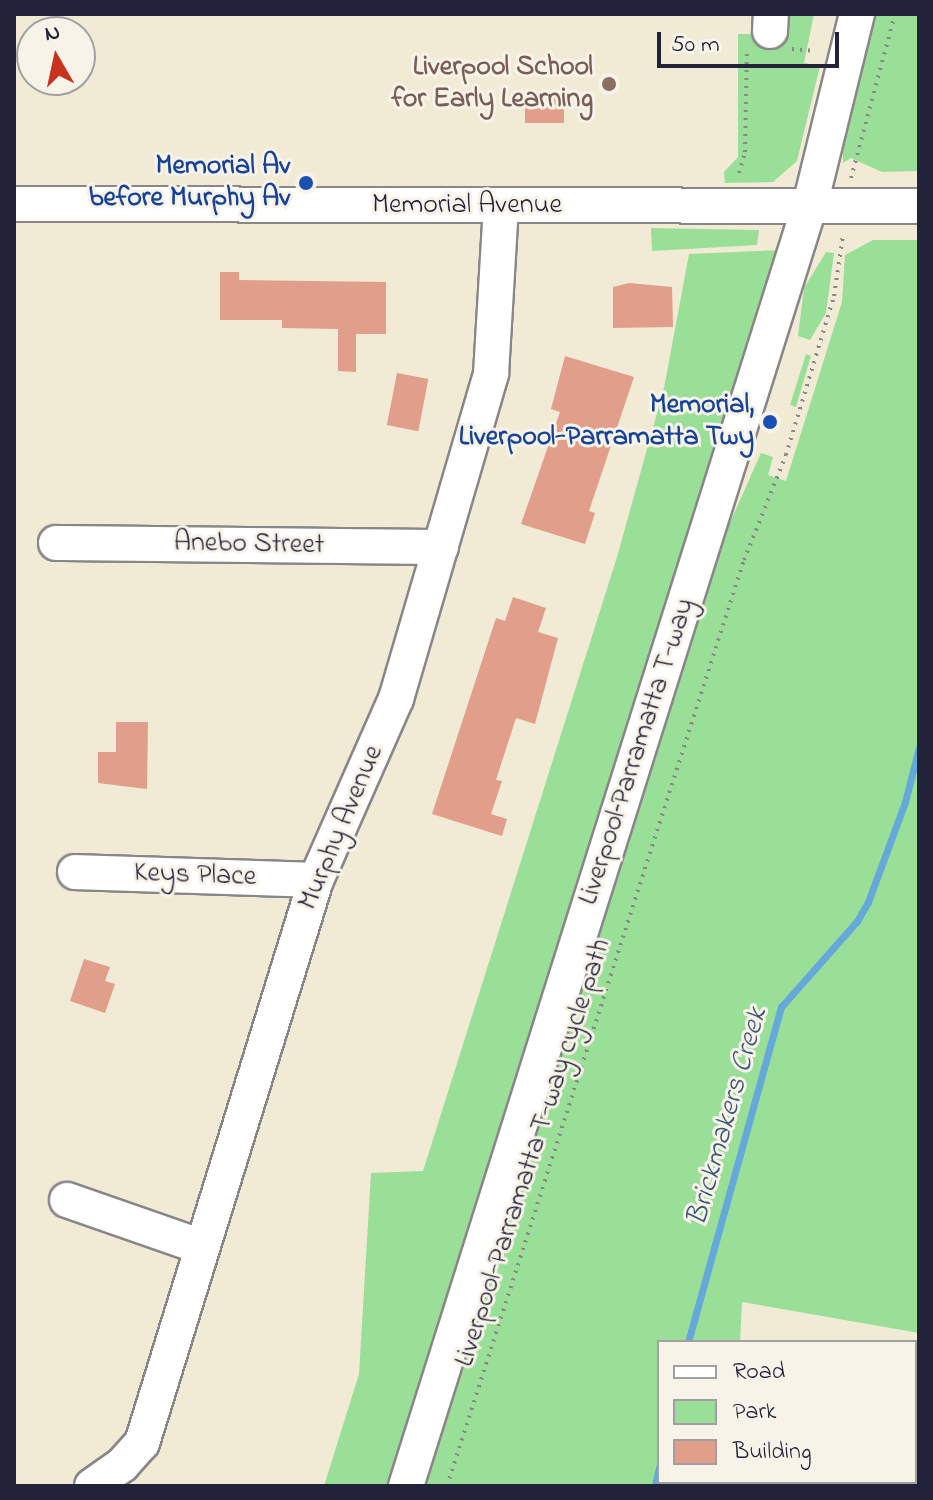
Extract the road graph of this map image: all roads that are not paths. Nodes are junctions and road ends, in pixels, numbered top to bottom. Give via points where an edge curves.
1 (857, 14) edge
2 (14, 204) edge
3 (810, 205) junction
4 (501, 206) junction
5 (919, 206) edge
6 (56, 543) dead end
7 (441, 547) junction
8 (75, 872) dead end
9 (316, 880) junction
10 (67, 1200) dead end
11 (199, 1246) junction
12 (142, 1443) junction
13 (92, 1486) edge
14 (139, 1486) edge
15 (406, 1486) edge

1 - 3 street, Liverpool–Parramatta T-way
2 - 4 street, Memorial Avenue
3 - 4 street, Memorial Avenue
3 - 5 street, Memorial Avenue
3 - 15 street, Liverpool–Parramatta T-way
4 - 7 street, Murphy Avenue via 491,374
6 - 7 street, Anebo Street
7 - 9 street, Murphy Avenue via 396,699
8 - 9 street, Keys Place
9 - 11 street, Murphy Avenue
10 - 11 street
11 - 12 street, Murphy Avenue
12 - 13 street, Murphy Avenue
12 - 14 street, Murphy Avenue

